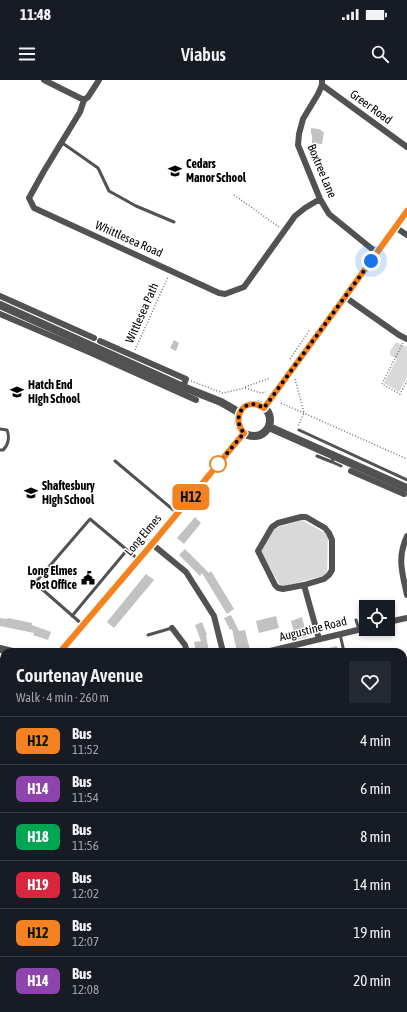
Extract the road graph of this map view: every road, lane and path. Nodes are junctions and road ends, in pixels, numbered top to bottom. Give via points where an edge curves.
1 (44, 80) edge
2 (99, 80) edge
3 (322, 82) edge
4 (84, 100) junction
5 (61, 142) junction
6 (407, 147) edge
7 (234, 195) dead end
8 (320, 200) junction
9 (407, 211) edge
10 (174, 222) dead end
11 (396, 227) junction
12 (284, 231) junction
13 (407, 235) edge
14 (377, 253) junction
15 (171, 271) junction
16 (0, 296) edge
17 (345, 297) junction
18 (0, 305) edge
19 (0, 314) edge
20 (83, 338) junction
21 (406, 338) edge
22 (94, 344) junction
23 (109, 349) junction
24 (133, 355) junction
25 (289, 373) junction
26 (270, 378) dead end
27 (407, 381) edge
28 (183, 386) junction
29 (243, 388) junction
30 (269, 390) dead end
31 (196, 400) dead end
32 (281, 403) dead end
33 (264, 408) junction
34 (240, 413) junction
35 (304, 413) junction
36 (269, 427) junction
37 (0, 429) edge
38 (297, 431) joint
39 (244, 433) junction
40 (323, 441) junction
41 (0, 450) edge
42 (318, 452) junction
43 (333, 459) junction
44 (407, 459) edge
45 (115, 461) dead end
46 (341, 466) dead end
47 (351, 471) dead end
48 (359, 471) junction
49 (407, 480) edge
50 (406, 491) edge
51 (177, 513) junction
52 (407, 536) edge
53 (152, 544) junction
54 (127, 550) junction
55 (139, 560) junction
56 (304, 585) junction
57 (407, 595) edge
58 (72, 616) junction
59 (407, 618) edge
60 (356, 620) dead end
61 (395, 621) edge
62 (83, 625) junction
63 (172, 628) joint
64 (359, 630) joint
65 (340, 634) junction
66 (148, 635) dead end
67 (319, 639) junction
68 (63, 648) edge
69 (186, 648) edge
70 (222, 648) edge
71 (282, 648) edge
72 (343, 648) edge

1 - 4 street
2 - 4 street, Whittlesea Road
3 - 6 street, Greer Road
3 - 8 street, Boxtree Lane via 303,119 298,145
4 - 5 street, Whittlesea Road via 80,112
5 - 10 lane via 98,168 110,191 136,206
5 - 15 street, Whittlesea Road via 29,198 34,208
7 - 12 path
8 - 12 street, Whittlesea Road via 295,216
8 - 14 street, Boxtree Lane via 329,214
9 - 11 street
11 - 13 street
11 - 14 street
12 - 15 street, Whittlesea Road via 244,287 225,294
14 - 17 street
15 - 24 path, Wittlesea Path
16 - 20 street
17 - 21 street
17 - 25 street
18 - 20 street
19 - 22 street
20 - 22 street
21 - 27 path via 382,384 400,394
22 - 23 street
22 - 28 street
23 - 24 street
23 - 28 street
24 - 28 street
25 - 33 street
25 - 35 path via 294,377
26 - 29 path
28 - 29 path via 223,393
28 - 31 street
28 - 34 street
29 - 30 path via 264,393
32 - 35 path
33 - 34 street via 252,404
33 - 36 street via 270,416
34 - 39 street via 238,424
35 - 38 path
35 - 44 path
36 - 39 street via 259,436
36 - 42 street
37 - 41 lane via 6,430 9,435 6,447
38 - 40 lane
39 - 51 street, Long Elmes
40 - 42 lane
40 - 49 lane
42 - 43 street
43 - 46 lane
43 - 48 street
45 - 51 lane
47 - 48 street
48 - 50 street
51 - 53 street, Long Elmes
52 - 57 street via 401,554 401,568
53 - 55 street, Long Elmes
53 - 70 street via 186,572 214,616
54 - 55 lane
54 - 58 lane
54 - 58 lane via 90,519 34,583
55 - 62 street, Long Elmes
56 - 56 street via 278,588 258,551 272,527 301,517 325,528 332,540 332,570 329,575
56 - 67 street
58 - 62 lane
59 - 61 street
60 - 64 lane
62 - 68 street, Long Elmes
63 - 66 lane
63 - 69 street
64 - 65 street, Augustine Road
65 - 67 street, Augustine Road
65 - 72 lane
67 - 71 street, Augustine Road

